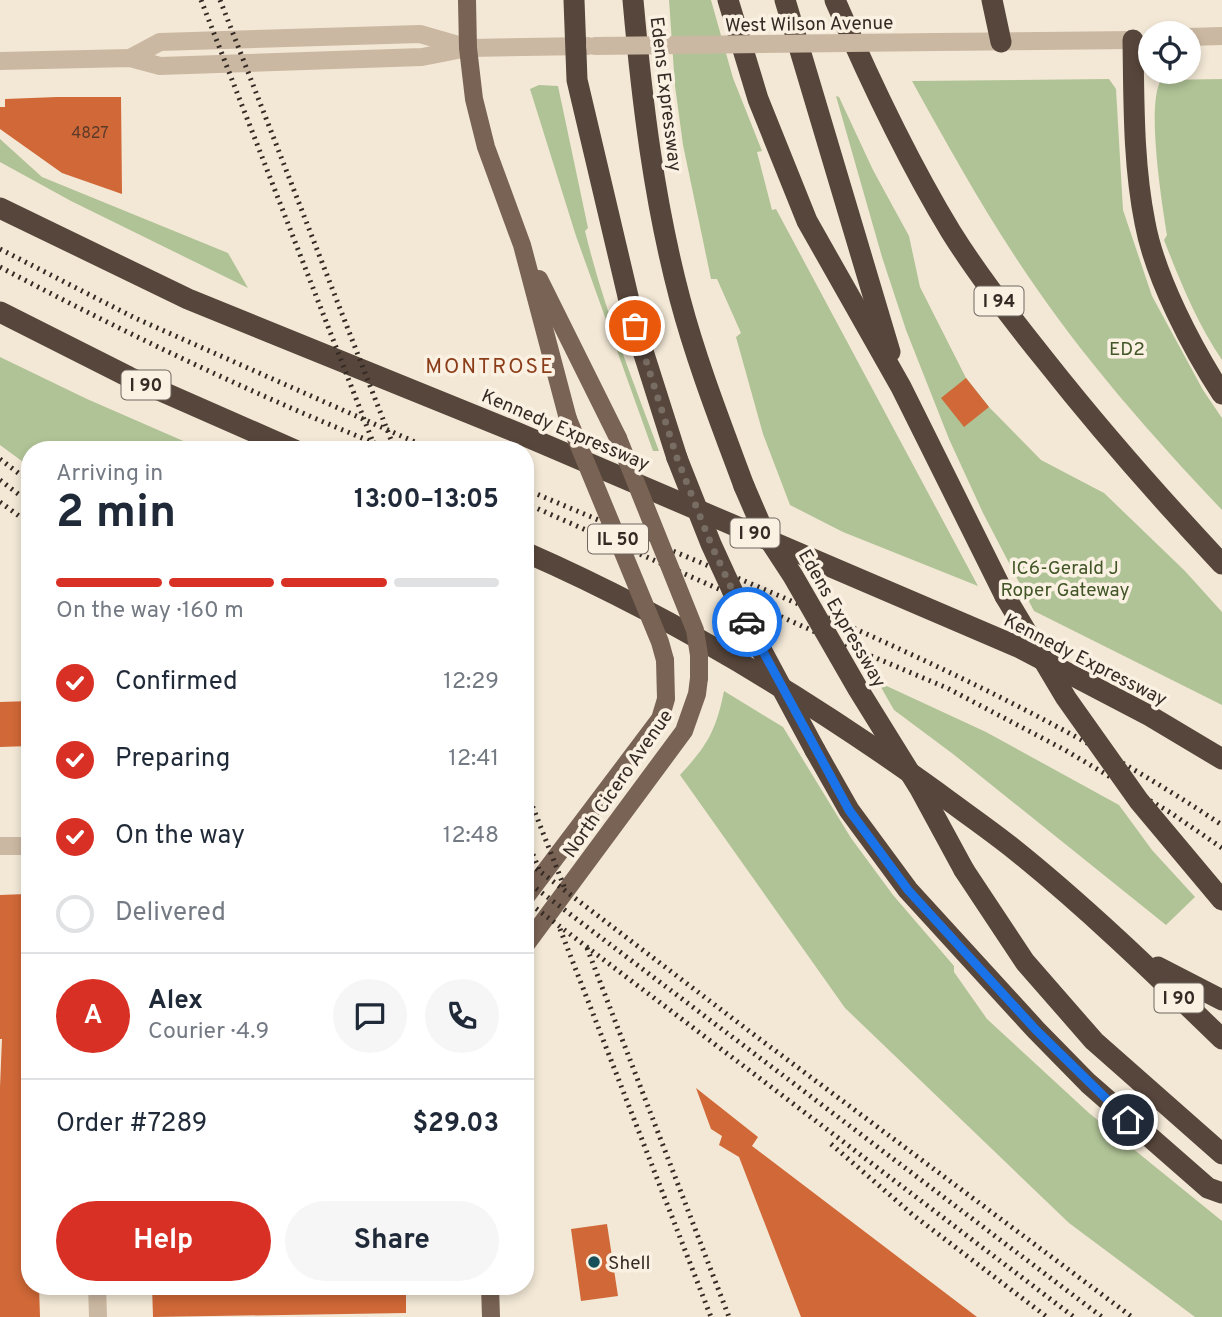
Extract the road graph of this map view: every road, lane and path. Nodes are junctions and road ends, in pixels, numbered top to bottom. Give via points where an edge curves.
1 (467, 0) edge
2 (574, 0) edge
3 (633, 0) edge
4 (728, 0) edge
5 (785, 0) edge
6 (835, 0) edge
7 (992, 0) edge
8 (1222, 36) edge
9 (1201, 37) edge
10 (1138, 39) edge
11 (1001, 41) junction
12 (585, 46) junction
13 (468, 48) junction
14 (0, 61) edge
15 (1139, 84) edge
16 (0, 208) edge
17 (522, 245) junction
18 (0, 312) edge
19 (901, 387) junction
20 (1222, 394) edge
21 (275, 441) edge
22 (534, 556) edge
23 (1222, 564) edge
24 (1222, 759) edge
25 (0, 846) edge
26 (21, 846) edge
27 (534, 886) edge
28 (1222, 900) edge
29 (534, 934) edge
30 (1137, 957) junction
31 (1222, 1000) edge
32 (1222, 1038) edge
33 (1222, 1154) edge
34 (1222, 1193) edge
35 (97, 1295) edge
36 (490, 1295) edge
37 (97, 1317) edge
38 (491, 1317) edge

1 - 13 main road, North Cicero Avenue / IL 50
2 - 12 highway
3 - 33 highway, Edens Expressway, bridge via 648,142 669,251 694,346 763,530 964,870 1025,962 1094,1041
4 - 19 highway via 758,99 807,221
5 - 19 highway
6 - 23 highway, I 94 via 894,129 952,233 1037,351 1129,464
7 - 11 highway
8 - 9 street
10 - 11 street, West Wilson Avenue
11 - 12 street, West Wilson Avenue, bridge
12 - 13 street, West Wilson Avenue
12 - 34 highway, bridge via 577,80 632,313 677,458 749,627 815,750 849,810 908,890 985,976 1088,1083 1208,1188
13 - 14 street, West Wilson Avenue via 420,34 160,42 130,58
13 - 17 main road, North Cicero Avenue / IL 50 via 486,147
15 - 20 highway via 1136,154 1145,226 1178,313
16 - 24 highway, Kennedy Expressway / I 90 via 200,304 1018,647
17 - 27 main road, North Cicero Avenue / IL 50, bridge via 568,419 660,642 666,699 660,719
17 - 29 main road, North Cicero Avenue / IL 50, bridge via 618,438 695,630 699,655 697,694 684,731
18 - 21 highway, I 90 via 129,377
19 - 28 highway, bridge via 1005,596 1066,698 1139,801
22 - 30 highway, I 90 via 581,576 735,659 871,744 1010,846
25 - 26 street
30 - 31 highway, I 90
30 - 32 highway, I 90
35 - 37 street
36 - 38 main road

